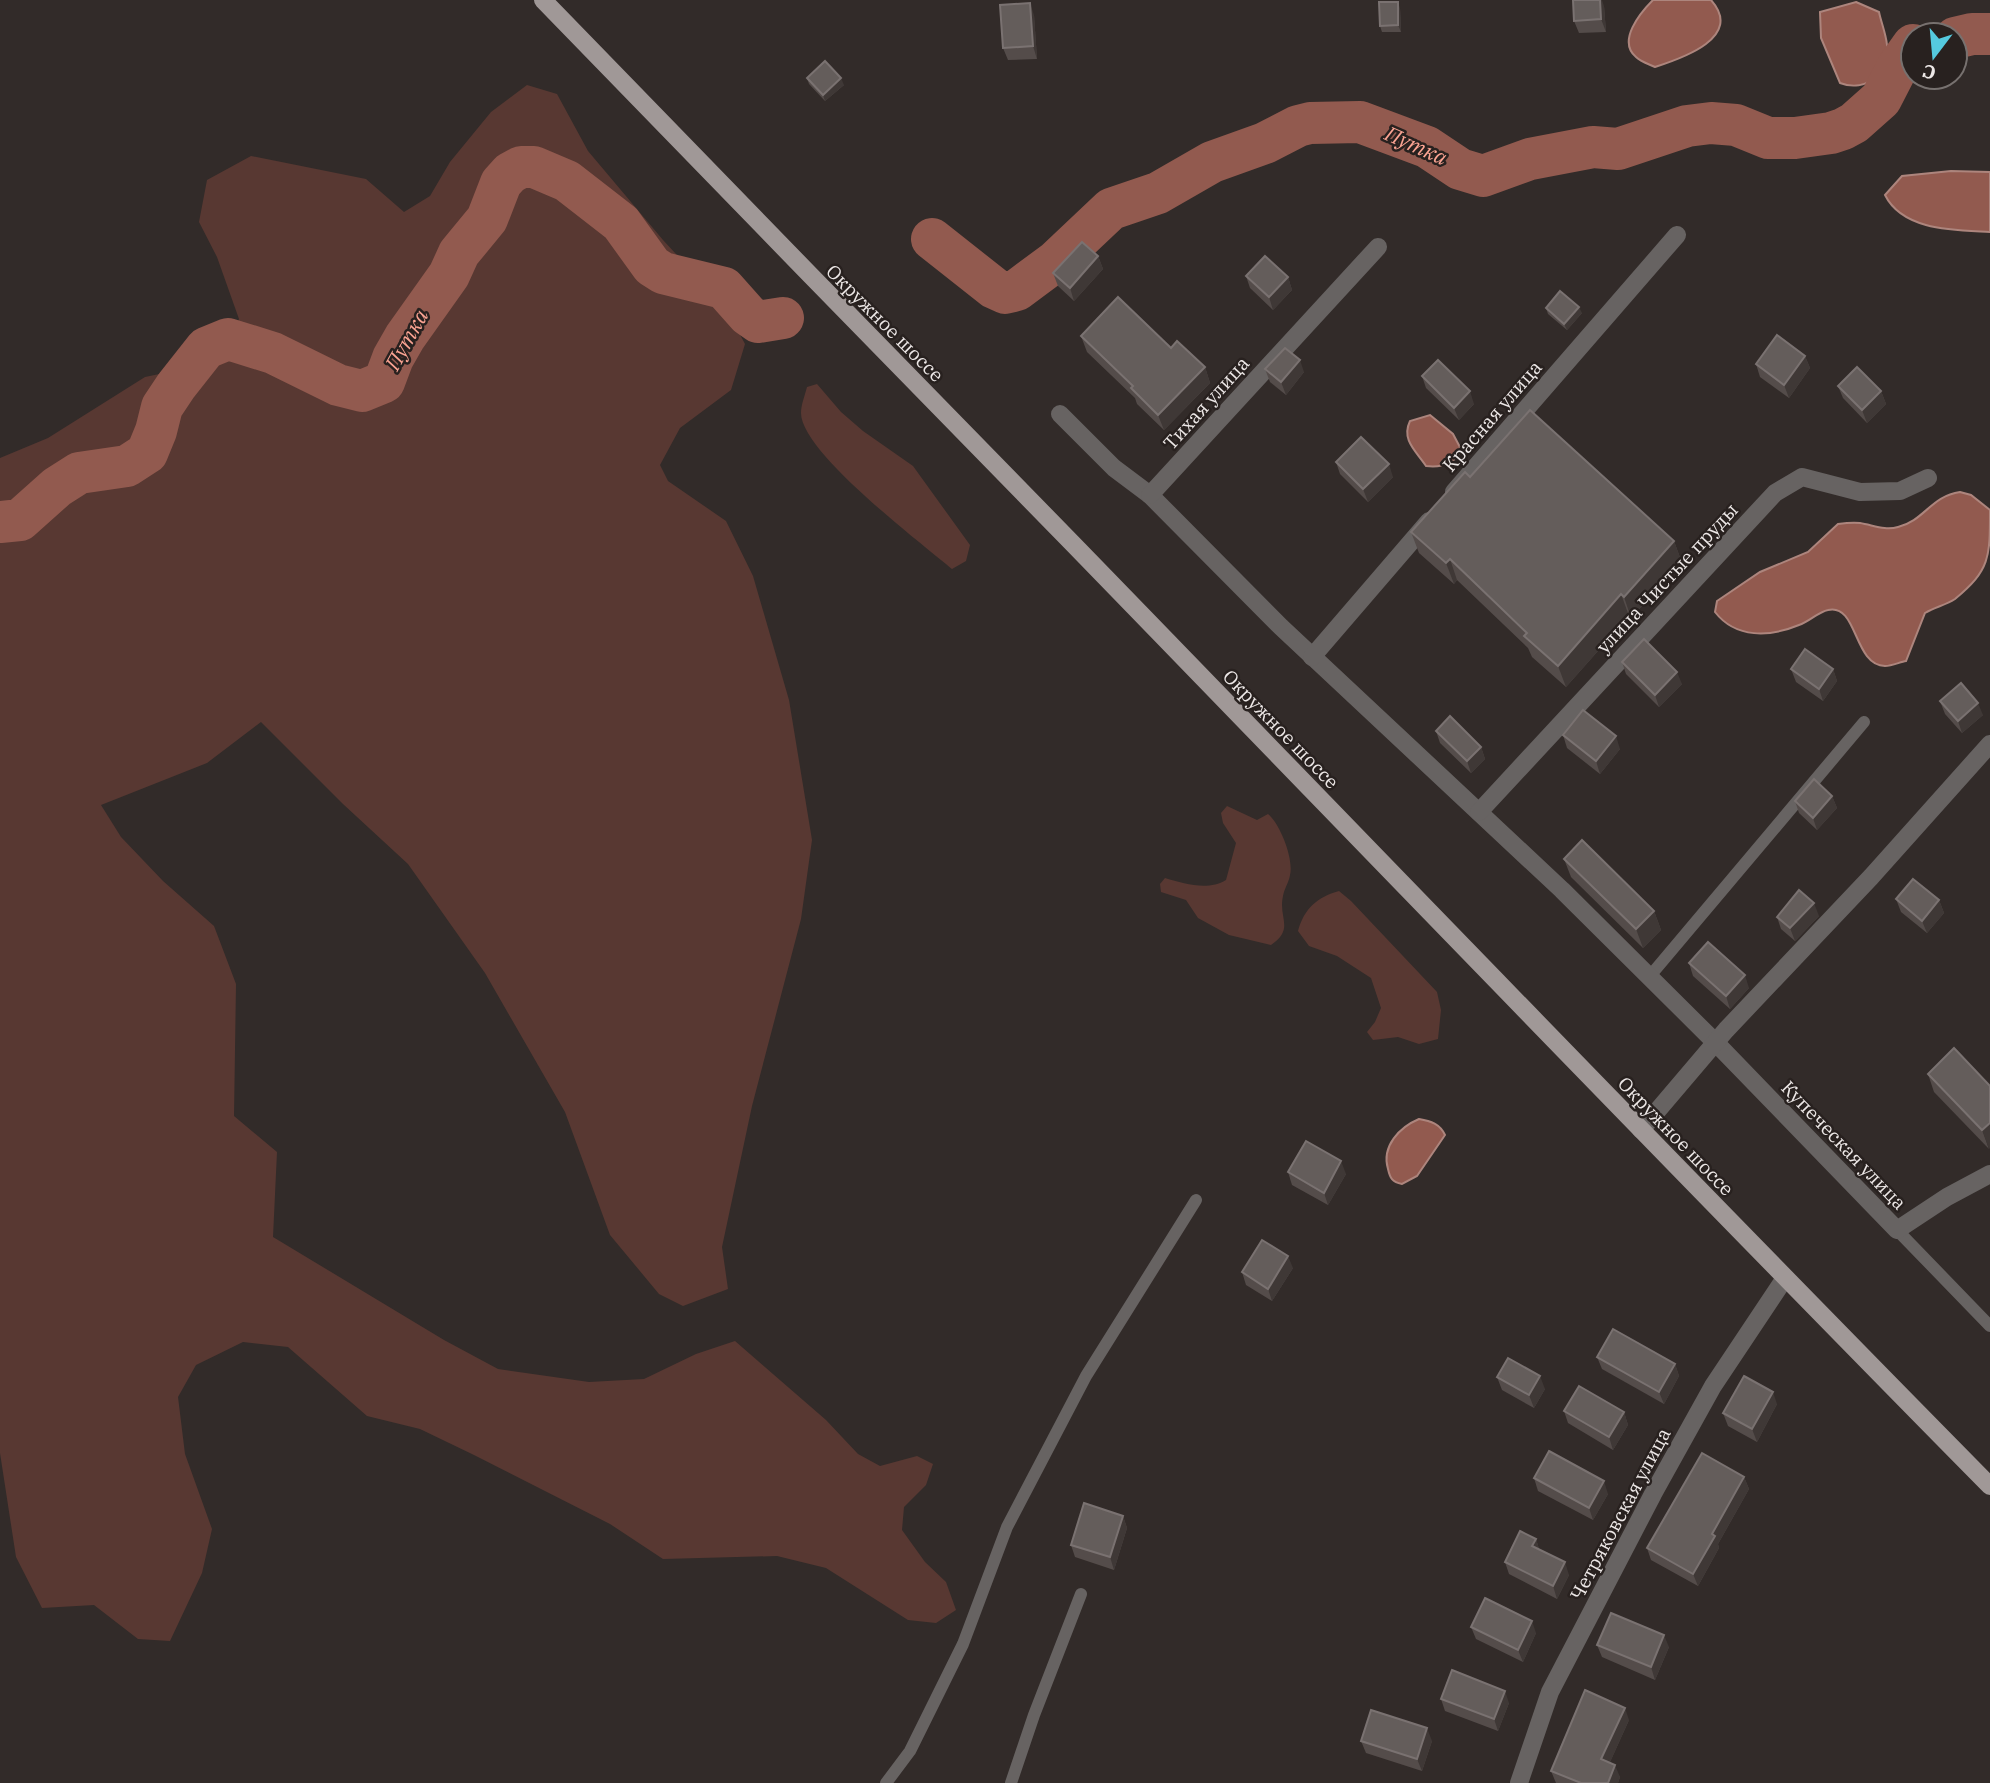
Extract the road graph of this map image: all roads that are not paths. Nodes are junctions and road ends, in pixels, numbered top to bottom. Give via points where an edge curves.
1 (543, 0) edge
2 (1677, 235) dead end
3 (1378, 247) dead end
4 (1060, 414) dead end
5 (1928, 478) dead end
6 (1150, 495) junction
7 (1312, 657) junction
8 (1864, 722) dead end
9 (1990, 744) edge
10 (1479, 812) junction
11 (1650, 976) junction
12 (1716, 1042) junction
13 (1641, 1130) junction
14 (1990, 1174) edge
15 (1196, 1200) dead end
16 (1897, 1230) junction
17 (1785, 1278) junction
18 (1990, 1326) edge
19 (1990, 1486) edge
20 (1081, 1594) dead end
21 (887, 1783) edge
22 (1011, 1783) edge
23 (1519, 1783) edge

1 - 13 main road, Окружное шоссе
2 - 7 street, Красная улица
3 - 6 street, Тихая улица
4 - 6 street, Купеческая улица via 1114,468
5 - 10 street, улица Чистые пруды via 1900,491 1860,492 1801,477 1775,493
6 - 7 street, Купеческая улица
7 - 10 street, Купеческая улица
8 - 11 lane
9 - 12 street
10 - 11 street, Купеческая улица
11 - 12 street, Купеческая улица
12 - 13 street
12 - 16 street, Купеческая улица
13 - 17 main road, Окружное шоссе
14 - 16 street, Купеческая улица
15 - 21 lane via 1086,1376 1007,1527 963,1644 909,1751
16 - 18 lane
17 - 19 main road, Окружное шоссе
17 - 23 street, Четряковская улица via 1713,1386 1653,1494 1550,1692
20 - 22 lane

